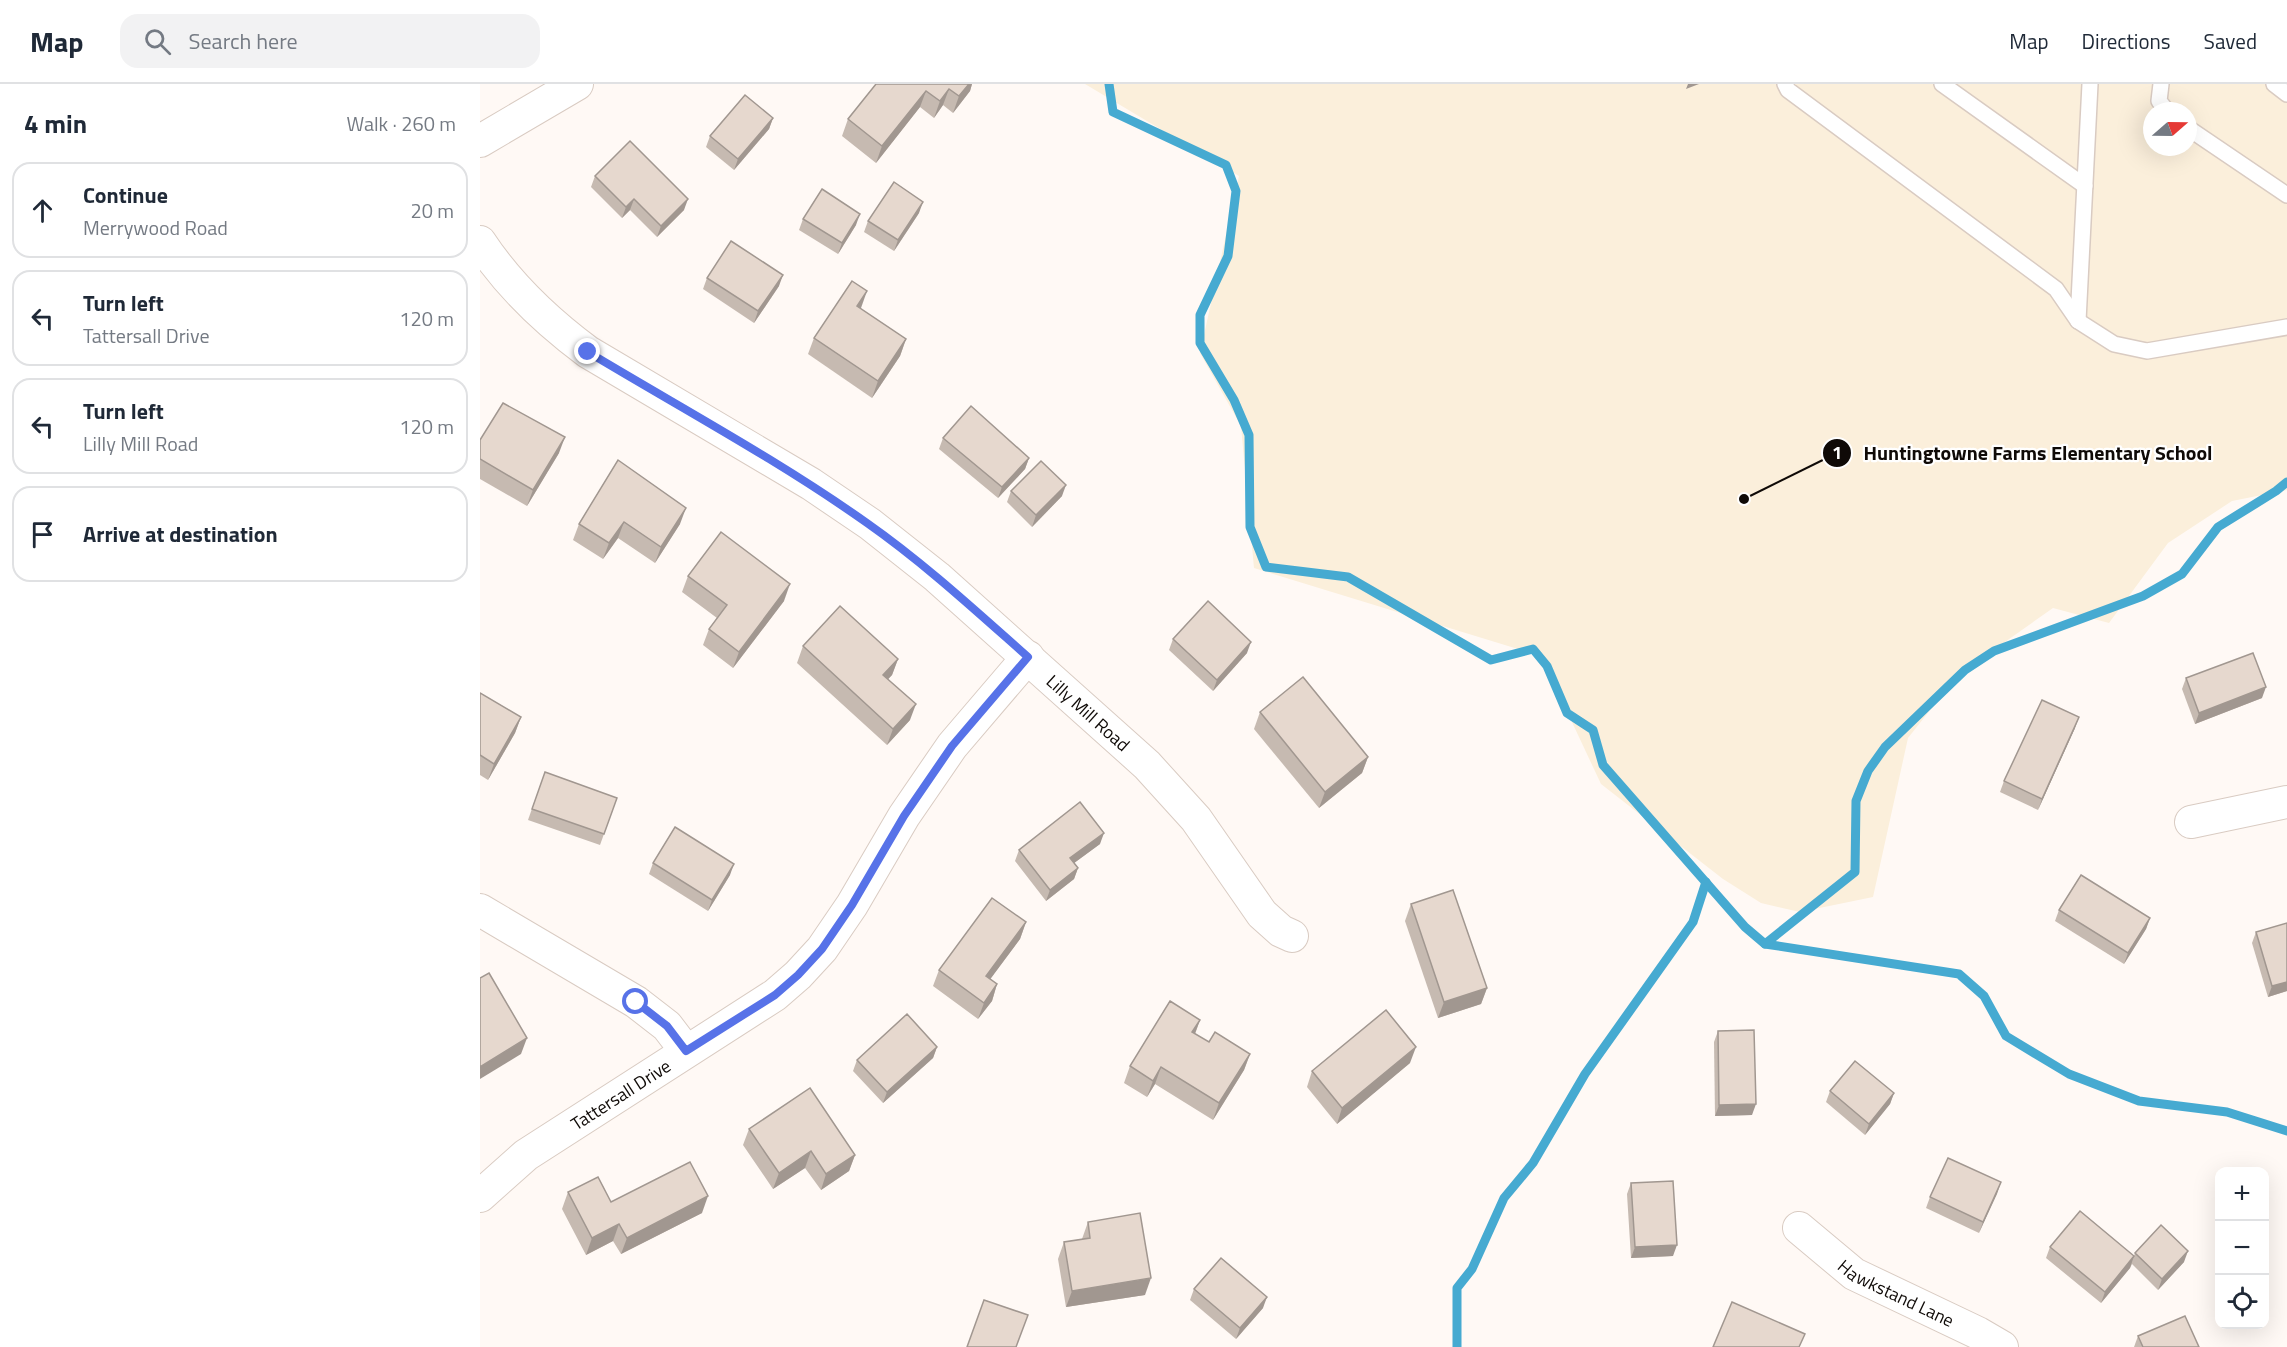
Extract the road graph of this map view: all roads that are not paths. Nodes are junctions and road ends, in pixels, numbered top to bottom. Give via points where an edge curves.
1 (577, 84) edge
2 (1785, 84) edge
3 (1942, 84) edge
4 (2090, 84) edge
5 (2161, 84) edge
6 (2274, 84) edge
7 (2287, 94) edge
8 (2160, 102) edge
9 (2197, 134) edge
10 (480, 141) edge
11 (2085, 186) junction
12 (2287, 195) edge
13 (480, 242) edge
14 (2078, 321) junction
15 (2287, 327) edge
16 (1028, 657) junction
17 (2287, 802) edge
18 (2191, 822) dead end
19 (480, 910) edge
20 (1292, 936) dead end
21 (686, 1051) junction
22 (480, 1196) edge
23 (1799, 1228) dead end
24 (2002, 1347) edge

1 - 10 street
2 - 14 lane via 2056,289
3 - 11 lane
4 - 11 lane
5 - 8 lane
6 - 7 lane
9 - 12 lane
11 - 14 lane
13 - 16 street, Lilly Mill Road via 524,298 588,352 811,484 870,524
14 - 15 lane via 2114,344 2147,351
16 - 20 street, Lilly Mill Road via 1147,765 1196,819 1262,914
16 - 21 street, Tattersall Drive via 952,746 822,949 775,995
17 - 18 street
19 - 21 street via 636,1002 662,1021
21 - 22 street, Tattersall Drive via 526,1155
23 - 24 street, Hawkstand Lane via 1854,1274

